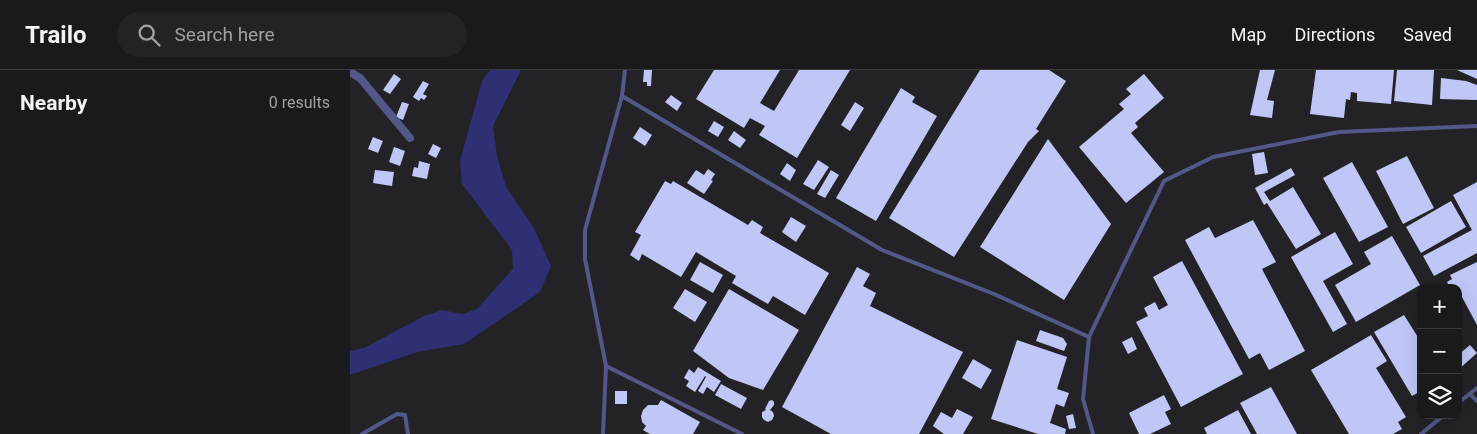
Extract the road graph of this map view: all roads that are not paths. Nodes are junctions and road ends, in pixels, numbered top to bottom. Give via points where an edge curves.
1 (625, 70) edge
2 (350, 72) edge
3 (622, 96) junction
4 (1477, 126) edge
5 (410, 138) dead end
6 (1089, 336) junction
7 (606, 366) junction
8 (1477, 388) edge
9 (1470, 394) junction
10 (1462, 401) edge
11 (1477, 401) edge
12 (1439, 419) edge
13 (733, 432) edge
14 (362, 434) edge
15 (408, 434) edge
16 (603, 434) edge
17 (742, 434) edge
18 (1093, 434) edge
19 (1421, 434) edge

1 - 3 lane
2 - 5 street via 360,78
3 - 6 lane via 882,250
3 - 7 lane via 585,230 585,259
4 - 6 lane via 1339,132 1213,157 1164,181
6 - 18 lane via 1082,399
7 - 13 lane
7 - 16 lane
8 - 9 lane
9 - 10 lane
9 - 11 lane
12 - 19 lane
13 - 17 lane
14 - 15 lane via 397,414 405,415

